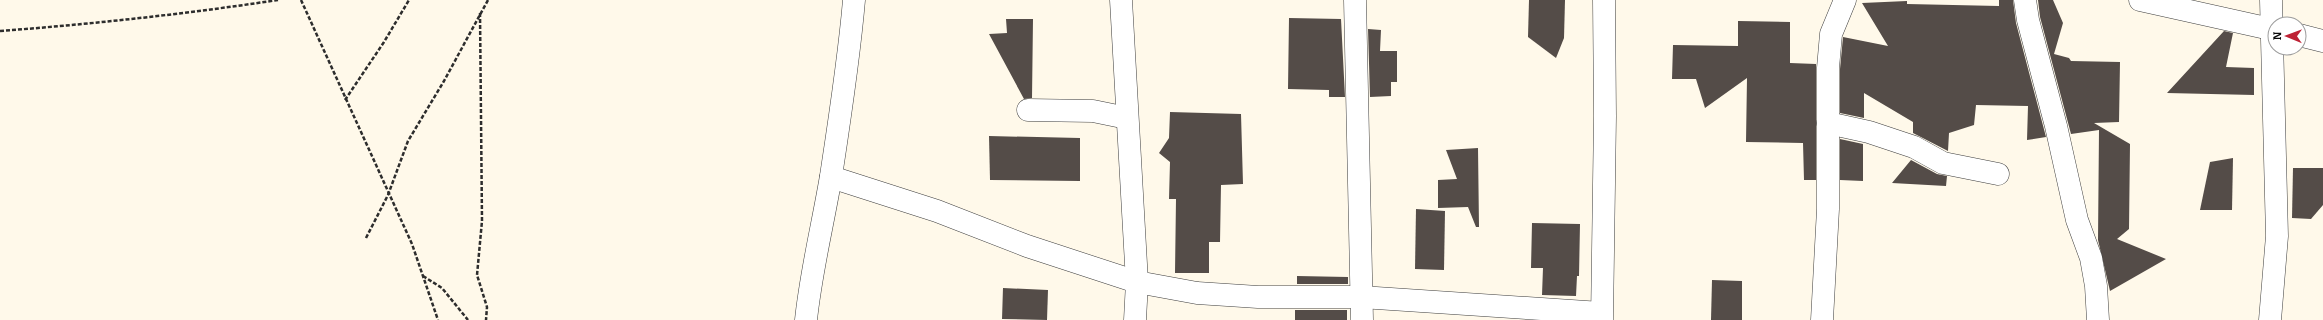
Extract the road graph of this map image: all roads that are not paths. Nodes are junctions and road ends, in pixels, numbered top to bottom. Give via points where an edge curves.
1 (854, 0) edge
2 (1121, 0) edge
3 (1355, 0) edge
4 (1604, 0) edge
5 (1845, 0) edge
6 (2025, 0) edge
7 (2140, 0) edge
8 (2271, 0) edge
9 (2273, 16) edge
10 (2267, 28) edge
11 (2307, 37) edge
12 (2323, 40) edge
13 (2274, 56) edge
14 (1028, 110) dead end
15 (1127, 118) junction
16 (1828, 123) junction
17 (1998, 174) dead end
18 (831, 177) junction
19 (1136, 282) junction
20 (1361, 297) junction
21 (1602, 317) edge
22 (806, 320) edge
23 (1135, 320) edge
24 (1362, 320) edge
25 (1822, 320) edge
26 (2098, 320) edge
27 (2270, 320) edge

1 - 18 street via 849,58
2 - 15 street
3 - 20 street
4 - 21 street
5 - 16 street via 1831,34
6 - 26 street via 2077,220 2091,258
7 - 10 street
8 - 9 street
11 - 12 street
13 - 27 street via 2277,236
14 - 15 street via 1094,110
15 - 19 street
16 - 17 street via 1869,132 1914,147 1943,163
16 - 25 street via 1828,209
18 - 19 street via 937,211 1026,246
18 - 22 street
19 - 20 street via 1197,293 1258,297
19 - 23 street
20 - 21 street
20 - 24 street

